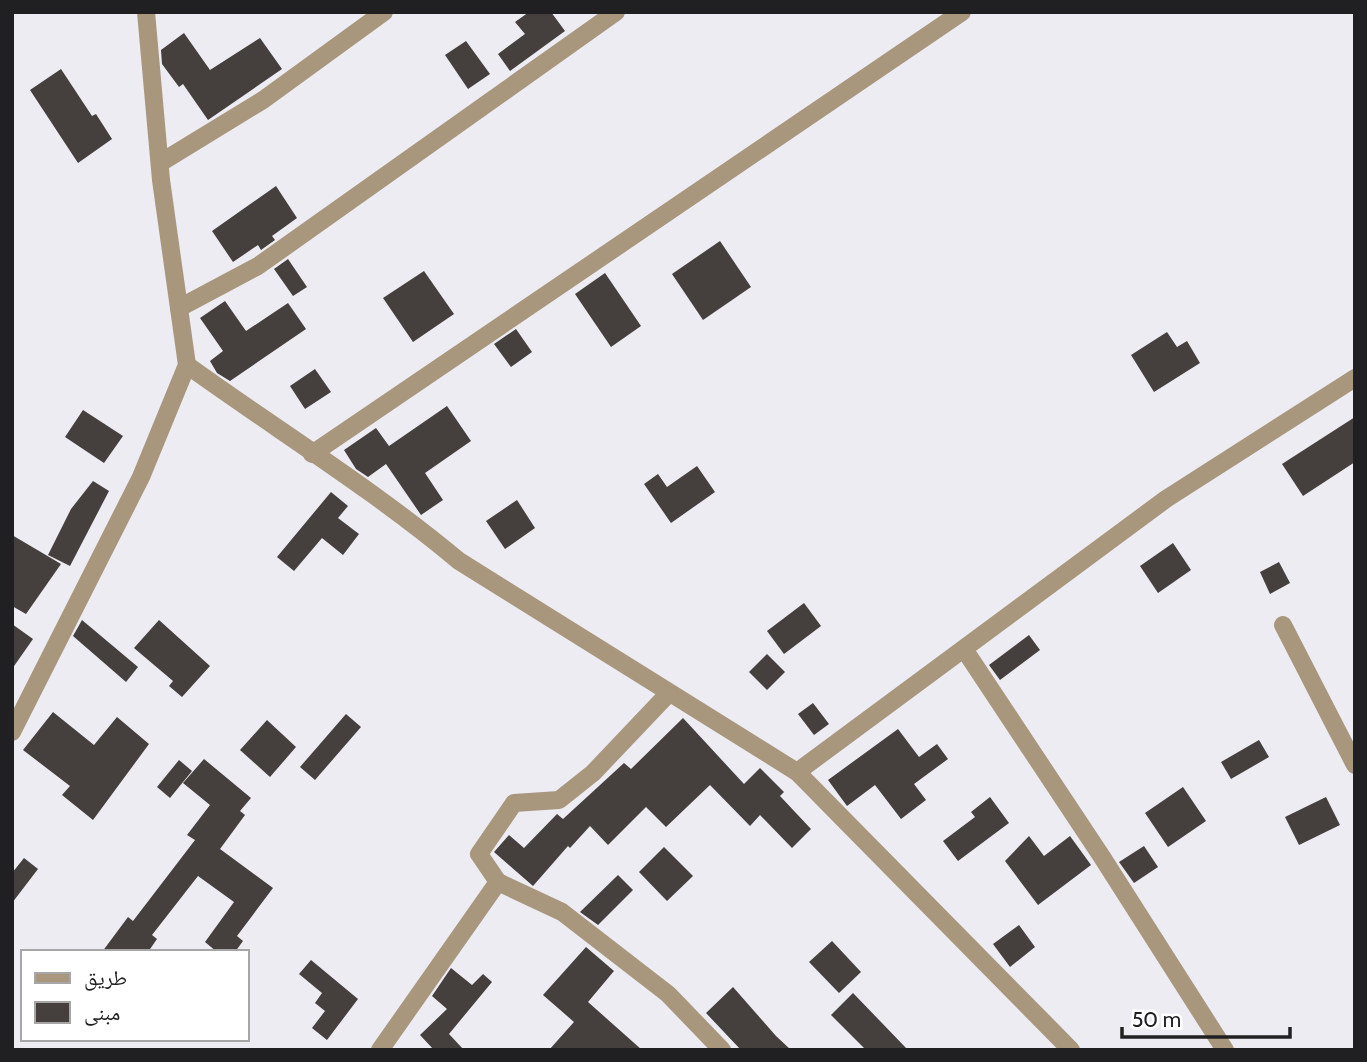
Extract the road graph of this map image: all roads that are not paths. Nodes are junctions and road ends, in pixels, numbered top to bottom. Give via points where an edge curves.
1 (146, 12) edge
2 (384, 12) edge
3 (616, 12) edge
4 (962, 12) edge
5 (160, 163) junction
6 (179, 308) junction
7 (187, 365) junction
8 (1355, 379) edge
9 (312, 454) junction
10 (1283, 625) dead end
11 (964, 649) junction
12 (669, 692) junction
13 (12, 732) edge
14 (1355, 765) edge
15 (797, 772) junction
16 (498, 882) junction
17 (380, 1050) edge
18 (722, 1050) edge
19 (1071, 1050) edge
20 (1225, 1050) edge

1 - 5 street
2 - 5 street via 263,100
3 - 6 street via 258,265
4 - 9 street
5 - 6 street
6 - 7 street
7 - 9 street
7 - 13 street via 141,477
8 - 11 street via 1166,499
9 - 12 street via 408,518 459,561
10 - 14 street
11 - 15 street
11 - 20 street
12 - 15 street
12 - 16 street via 593,773 559,800 514,803 479,854
15 - 19 street
16 - 17 street
16 - 18 street via 562,912 668,994

